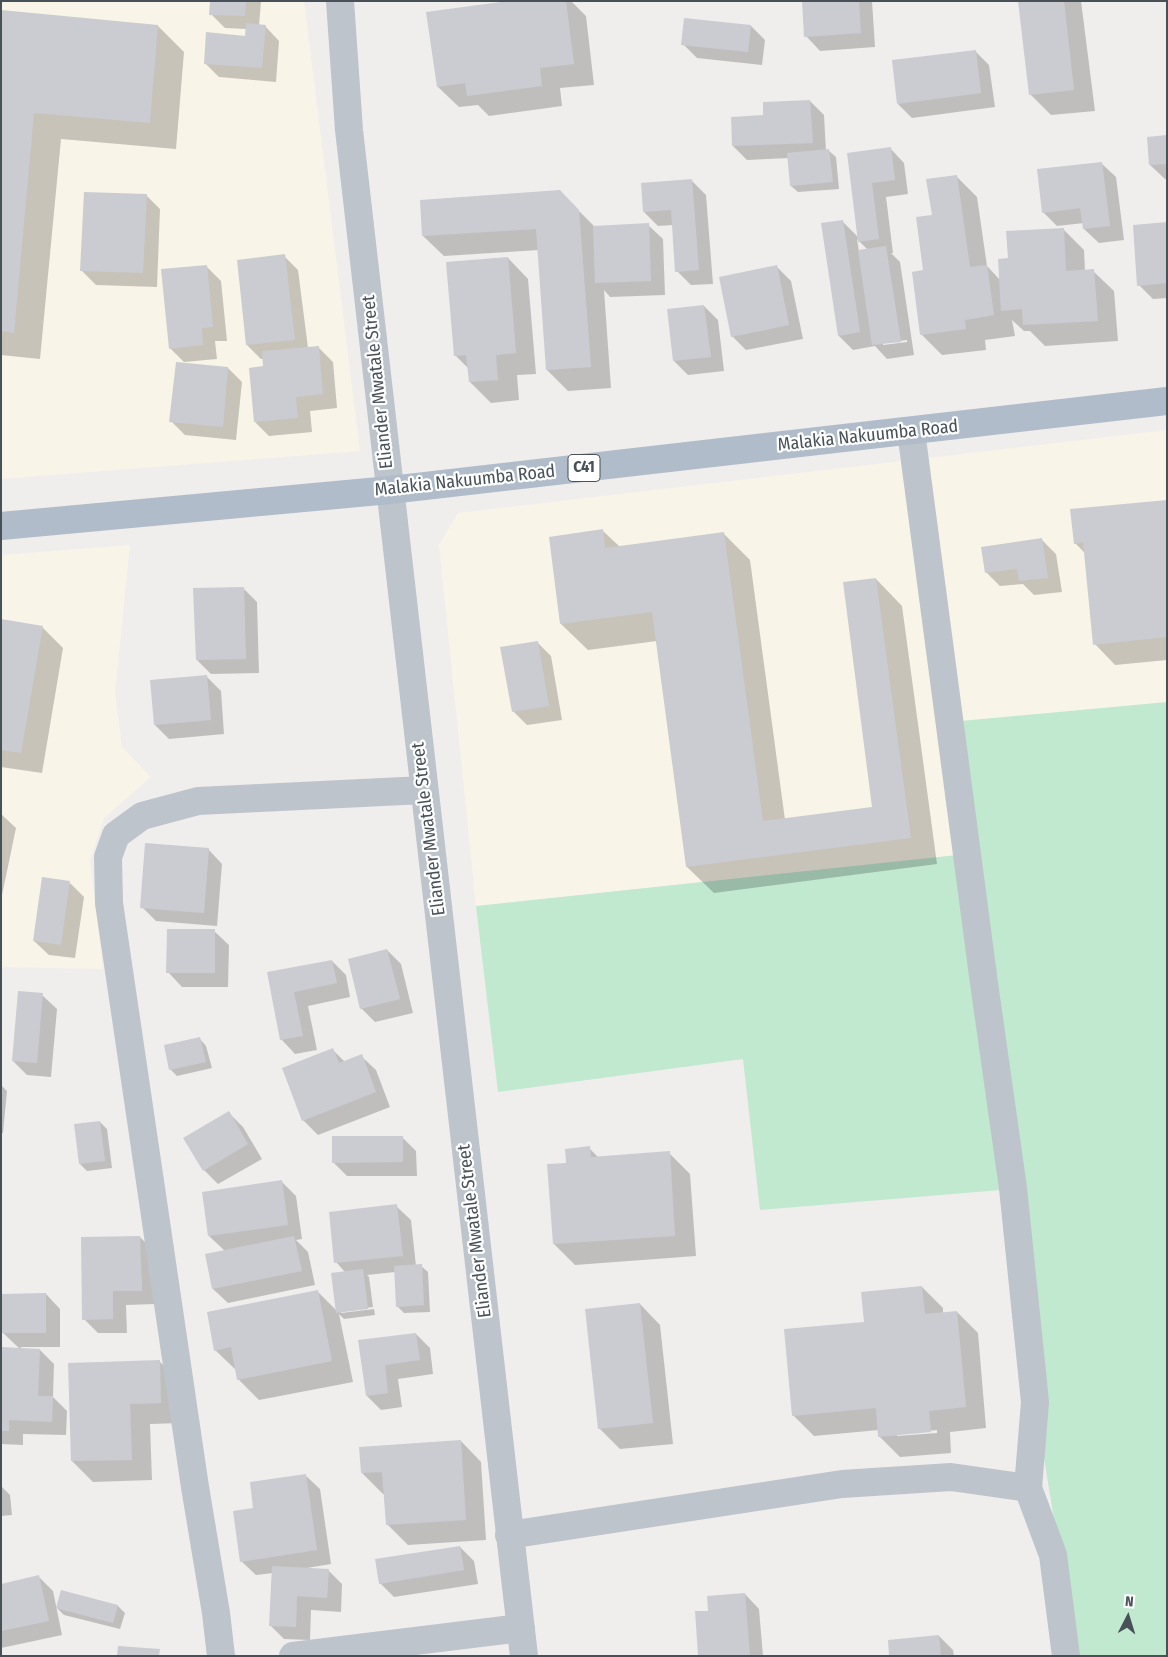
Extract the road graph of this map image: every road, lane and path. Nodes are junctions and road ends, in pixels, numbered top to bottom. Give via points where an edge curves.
1 (340, 1) edge
2 (1167, 402) edge
3 (911, 431) junction
4 (390, 490) junction
5 (1, 526) edge
6 (424, 790) junction
7 (1028, 1488) junction
8 (509, 1535) junction
9 (520, 1628) junction
10 (221, 1656) edge
11 (292, 1656) edge
12 (524, 1656) edge
13 (1066, 1656) edge

1 - 4 street, Eliander Mwatale Street via 349,130
2 - 3 main road, Malakia Nakuumba Road / C41
3 - 4 main road, Malakia Nakuumba Road / C41
3 - 7 street via 1013,1188 1035,1402
4 - 5 main road, Malakia Nakuumba Road / C41
4 - 6 street, Eliander Mwatale Street
6 - 8 street, Eliander Mwatale Street
6 - 10 street via 198,802 142,816 116,834 108,857 109,903
7 - 8 street via 951,1477 842,1484
7 - 13 street via 1053,1555
8 - 9 street, Eliander Mwatale Street
9 - 11 street
9 - 12 street, Eliander Mwatale Street

